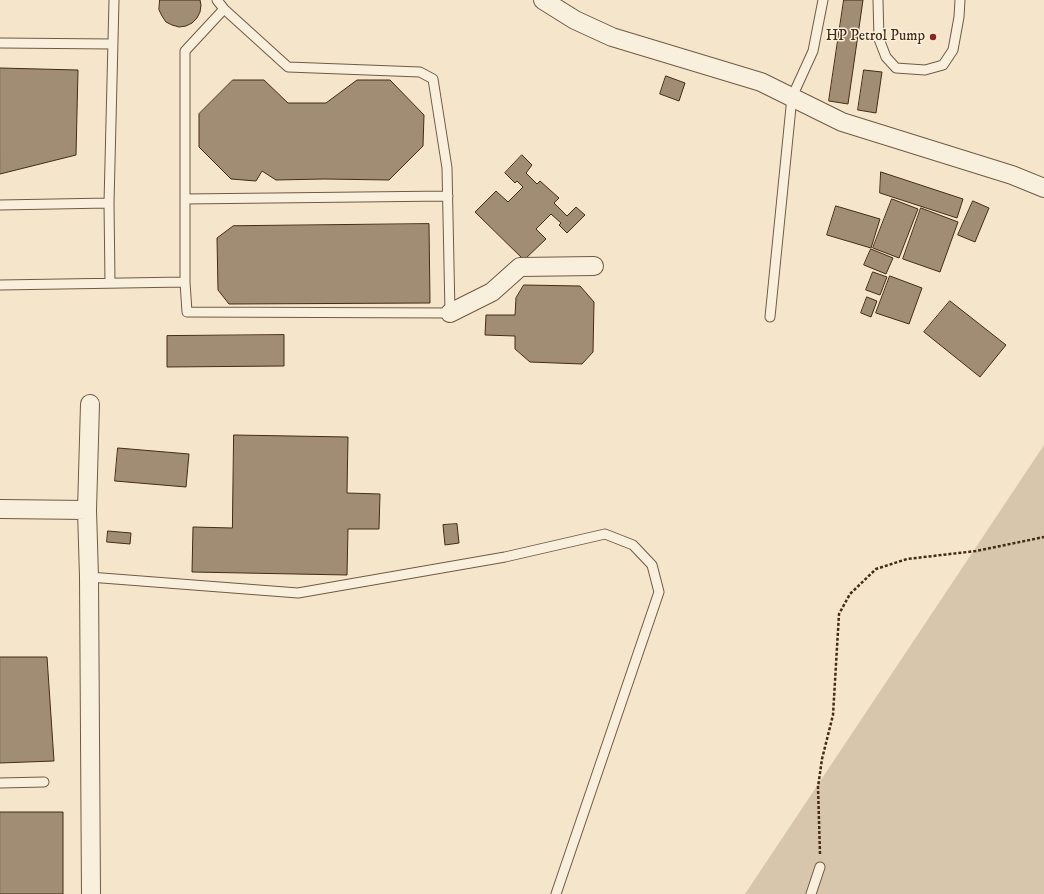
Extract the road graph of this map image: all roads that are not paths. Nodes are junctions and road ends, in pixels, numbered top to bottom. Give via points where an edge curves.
1 (114, 0) edge
2 (218, 0) edge
3 (544, 0) edge
4 (823, 0) edge
5 (878, 0) edge
6 (960, 0) edge
7 (224, 9) junction
8 (0, 43) edge
9 (113, 44) junction
10 (792, 97) junction
11 (1044, 188) edge
12 (448, 196) junction
13 (185, 199) junction
14 (108, 203) junction
15 (0, 205) edge
16 (594, 266) dead end
17 (185, 282) junction
18 (110, 284) junction
19 (0, 285) edge
20 (450, 313) junction
21 (770, 318) dead end
22 (90, 404) dead end
23 (0, 509) edge
24 (87, 510) junction
25 (89, 577) junction
26 (44, 782) dead end
27 (0, 783) edge
28 (820, 867) road end
29 (91, 894) edge
30 (556, 894) edge
31 (811, 894) edge

1 - 9 lane
2 - 7 lane
3 - 10 street via 575,20 612,37 761,82
4 - 10 lane via 813,51
5 - 6 lane via 880,39 886,58 896,68 925,70 943,65 953,50
7 - 12 lane via 288,67 420,72 433,80 447,168
7 - 13 lane via 184,50
8 - 9 lane
9 - 14 lane
10 - 11 street via 842,122 1012,175
10 - 21 lane
12 - 13 lane
12 - 20 lane
13 - 17 lane
14 - 15 lane
14 - 18 lane
16 - 20 street via 520,267 492,292
17 - 18 lane
17 - 20 lane via 187,312
18 - 19 lane
22 - 24 street
23 - 24 street
24 - 25 street
25 - 29 street
25 - 30 lane via 298,593 505,557 605,534 633,545 652,565 659,592
26 - 27 lane
28 - 31 lane

